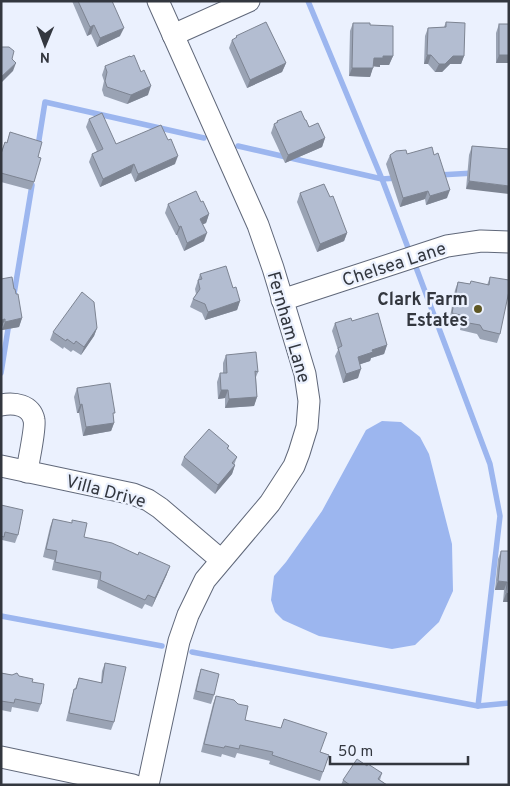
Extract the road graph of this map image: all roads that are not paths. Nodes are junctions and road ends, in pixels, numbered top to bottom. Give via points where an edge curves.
1 (158, 1) edge
2 (249, 1) edge
3 (173, 35) junction
4 (509, 242) edge
5 (282, 300) junction
6 (1, 405) edge
7 (1, 466) edge
8 (27, 472) junction
9 (221, 560) junction
10 (1, 757) edge
11 (133, 785) edge
12 (148, 785) edge

1 - 3 street, Fernham Lane
2 - 3 street
3 - 5 street, Fernham Lane via 258,225
4 - 5 street, Chelsea Lane via 481,241 448,246
5 - 9 street, Fernham Lane via 305,374 307,427 300,453 279,490
6 - 8 street via 21,405 30,411 34,419
7 - 8 street, Villa Drive
8 - 9 street, Villa Drive via 148,500
9 - 12 street, Fernham Lane via 205,580 179,641
10 - 11 street

